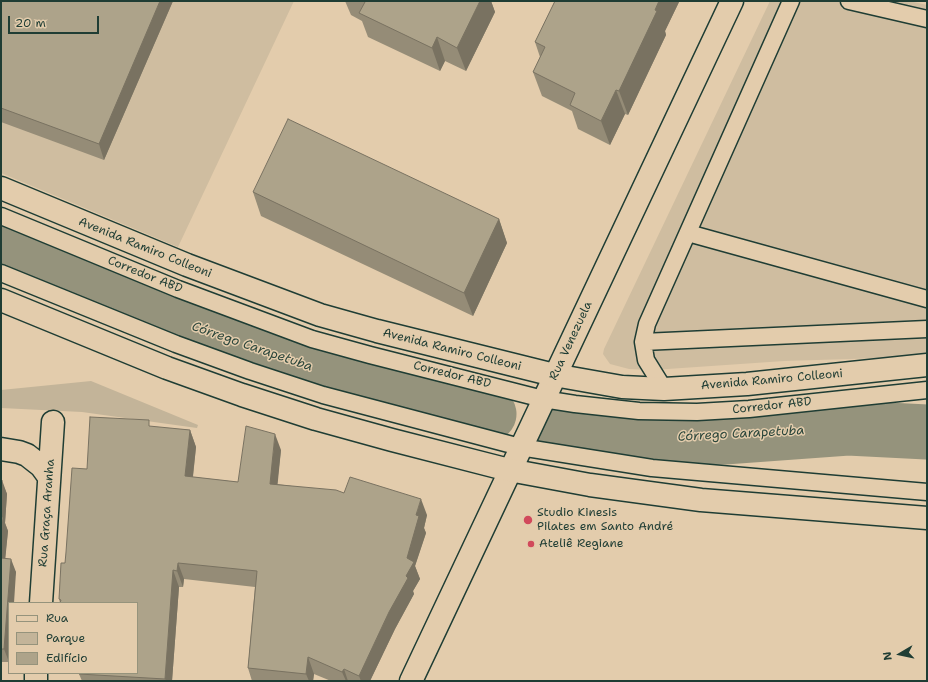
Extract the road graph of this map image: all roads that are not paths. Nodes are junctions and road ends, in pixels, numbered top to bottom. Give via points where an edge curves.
1 (732, 1) edge
2 (791, 1) edge
3 (849, 1) edge
4 (927, 19) edge
5 (1, 188) edge
6 (1, 216) edge
7 (688, 233) junction
8 (1, 273) edge
9 (927, 299) edge
10 (1, 300) edge
11 (927, 329) edge
12 (643, 342) junction
13 (927, 365) edge
14 (554, 375) junction
15 (664, 389) junction
16 (927, 390) edge
17 (543, 399) junction
18 (53, 422) dead end
19 (520, 447) junction
20 (1, 449) edge
21 (509, 470) junction
22 (49, 477) junction
23 (927, 492) edge
24 (927, 518) edge
25 (41, 602) edge
26 (410, 681) edge

1 - 14 main road, Rua Venezuela
2 - 7 lane
3 - 4 lane
5 - 14 main road, Avenida Ramiro Colleoni via 187,265 320,315
6 - 17 lane, Corredor ABD via 178,289 312,339
7 - 9 lane
7 - 12 lane via 647,324
8 - 19 lane via 250,371 338,399
10 - 21 main road via 167,368 242,394 384,438
11 - 12 lane
12 - 15 lane via 646,360
13 - 15 main road, Avenida Ramiro Colleoni via 747,384
14 - 15 main road, Avenida Ramiro Colleoni via 622,387
14 - 17 main road, Rua Venezuela
16 - 17 lane, Corredor ABD via 697,412 639,411
17 - 19 main road, Rua Venezuela
18 - 22 main road, Rua Graça Aranha
19 - 21 main road, Rua Venezuela
19 - 23 lane via 652,468
20 - 22 main road via 27,455 41,466
21 - 24 main road via 590,485 701,500
21 - 26 main road, Rua Venezuela
22 - 25 main road, Rua Graça Aranha

